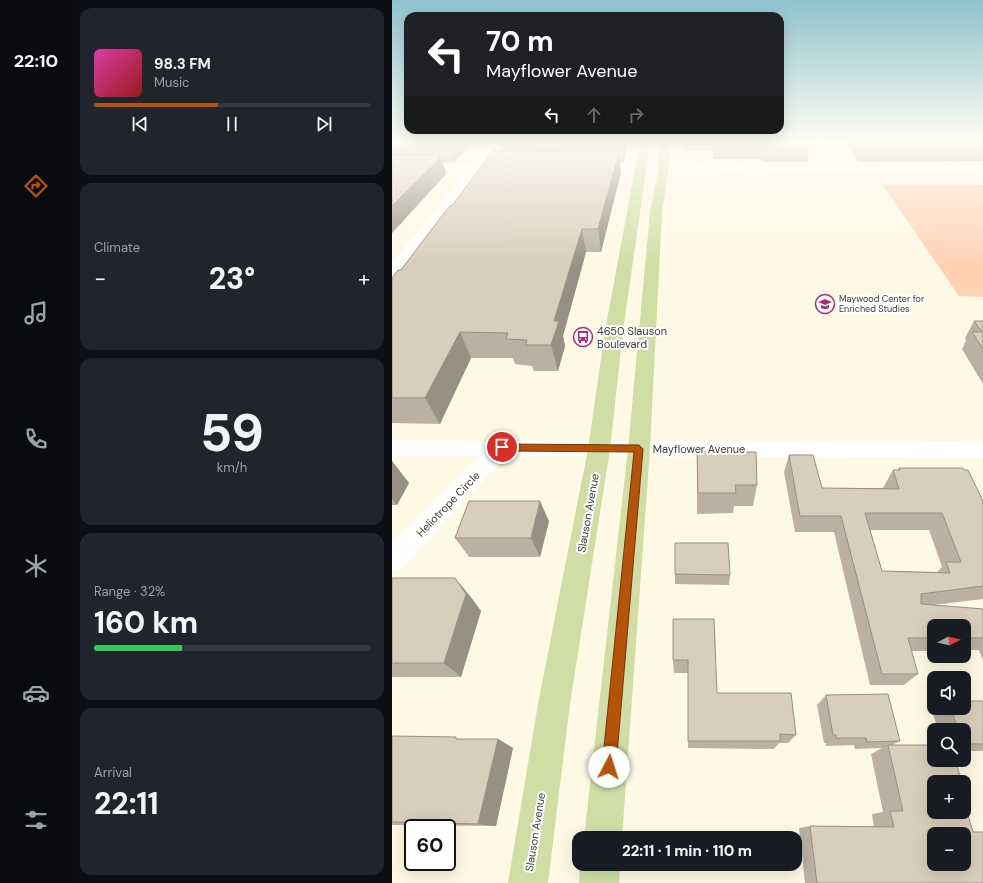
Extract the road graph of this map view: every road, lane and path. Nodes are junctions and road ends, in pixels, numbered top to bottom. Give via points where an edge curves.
1 (462, 183) edge
2 (639, 183) edge
3 (662, 183) edge
4 (392, 272) edge
5 (502, 447) junction
6 (392, 448) edge
7 (599, 449) junction
8 (639, 449) junction
9 (983, 450) edge
10 (392, 561) edge
11 (604, 831) edge
12 (600, 871) edge
13 (528, 883) edge
14 (599, 883) edge

1 - 4 street
2 - 7 main road, Slauson Avenue via 614,331
3 - 8 main road via 646,327
5 - 6 street, Mayflower Avenue
5 - 7 street, Mayflower Avenue
5 - 10 street, Heliotrope Circle
7 - 8 street, Mayflower Avenue
7 - 13 main road, Slauson Avenue via 554,711
8 - 9 street, Mayflower Avenue
8 - 11 main road
12 - 14 main road

